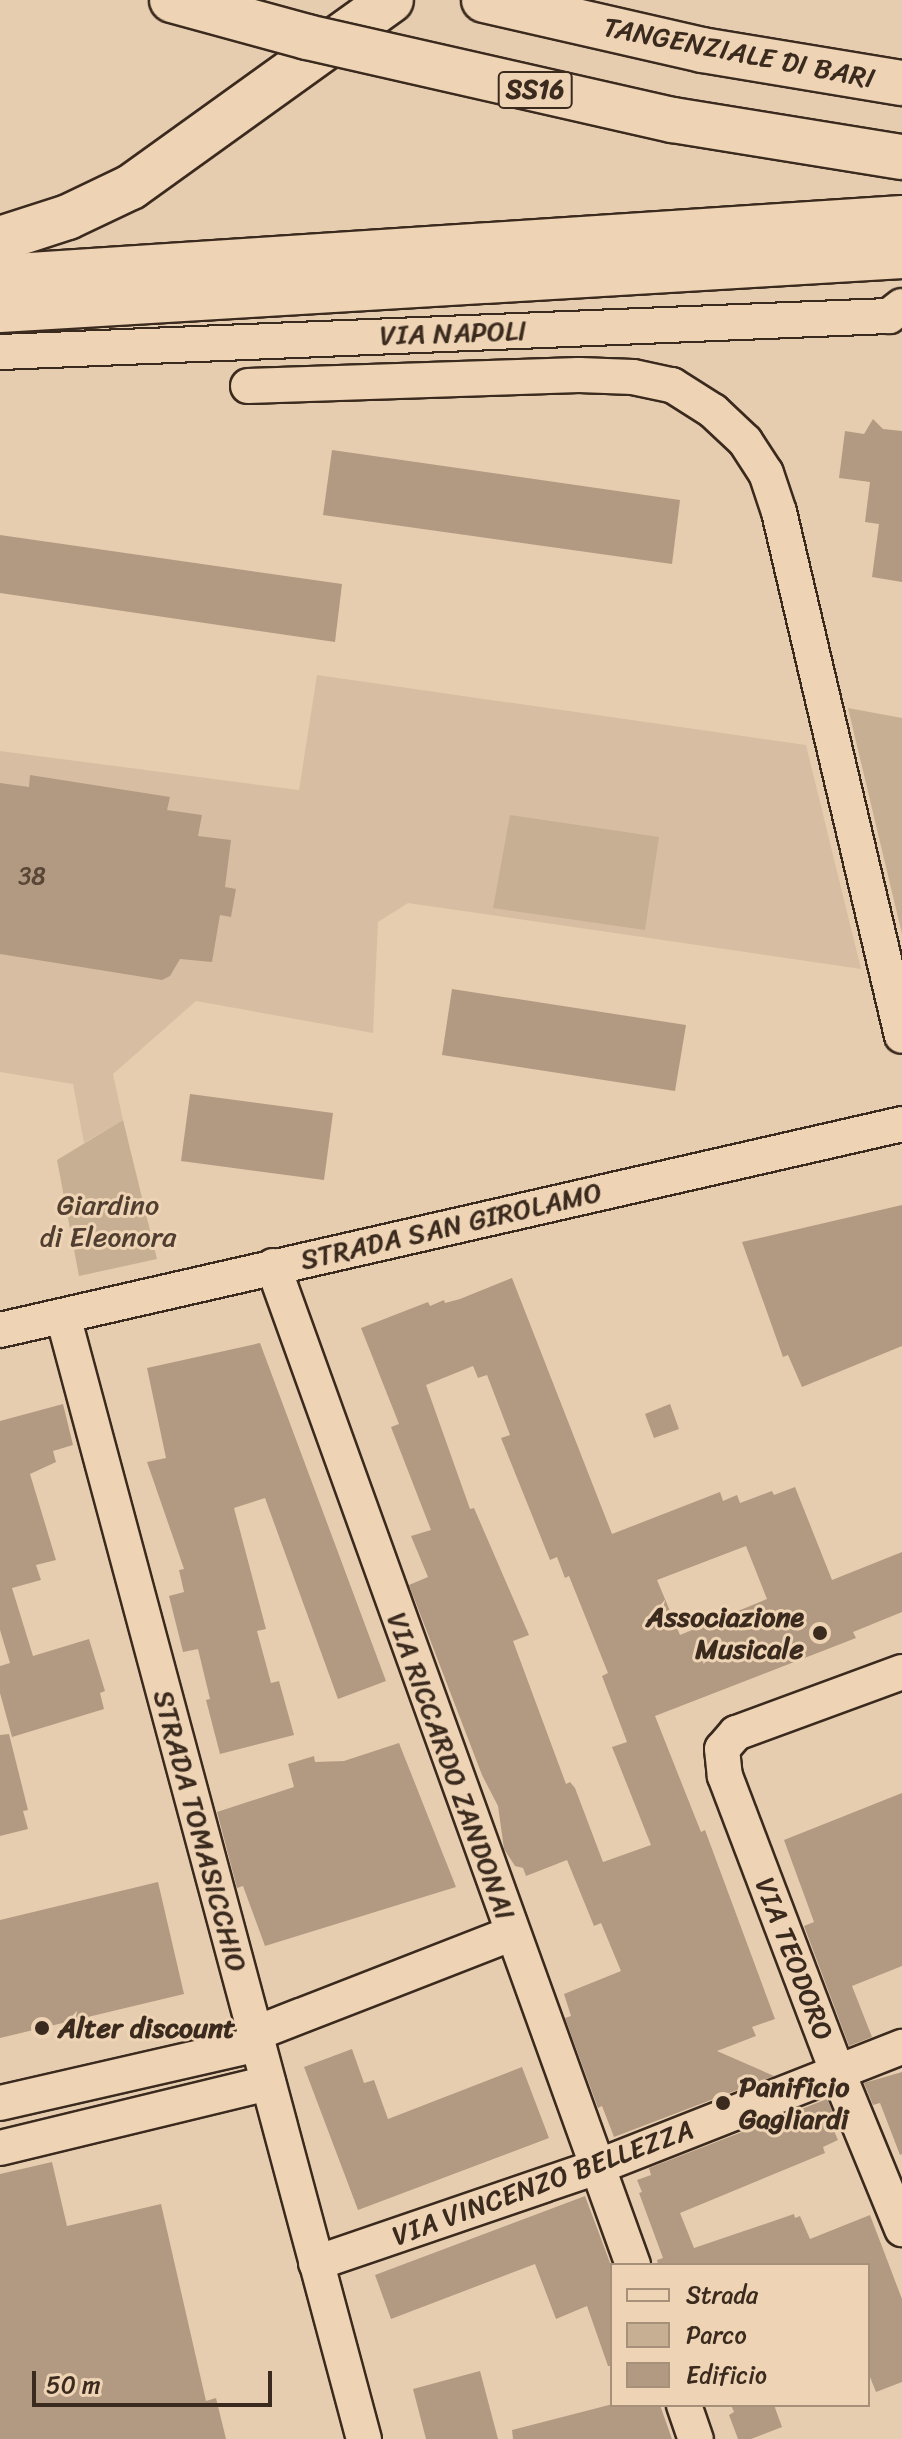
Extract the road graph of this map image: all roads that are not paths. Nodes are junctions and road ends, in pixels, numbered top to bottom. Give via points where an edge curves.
1 (172, 0) edge
2 (391, 0) edge
3 (484, 0) edge
4 (902, 83) edge
5 (902, 157) edge
6 (902, 218) edge
7 (0, 239) edge
8 (902, 256) edge
9 (0, 277) edge
10 (902, 306) edge
11 (0, 310) edge
12 (0, 352) edge
13 (248, 386) dead end
14 (902, 1036) edge
15 (902, 1124) edge
16 (273, 1266) junction
17 (63, 1316) junction
18 (0, 1330) edge
19 (902, 1672) edge
20 (511, 1934) junction
21 (256, 2039) junction
22 (902, 2047) edge
23 (838, 2073) junction
24 (268, 2083) junction
25 (0, 2103) edge
26 (0, 2148) edge
27 (597, 2167) junction
28 (902, 2229) edge
29 (316, 2263) junction
30 (632, 2263) edge
31 (685, 2407) edge
32 (364, 2439) edge
33 (696, 2439) edge

1 - 5 highway, SS16, bridge via 307,37 673,120
2 - 7 highway via 131,187 68,217
3 - 4 highway, TANGENZIALE DI BARI via 702,50
6 - 9 highway
8 - 11 highway
10 - 12 street, VIA NAPOLI via 889,316
13 - 14 street via 633,377 672,385 713,411 745,441 766,473 779,512
15 - 16 street, STRADA SAN GIROLAMO
16 - 17 street, STRADA SAN GIROLAMO
16 - 20 street, VIA RICCARDO ZANDONAI
17 - 18 street, STRADA SAN GIROLAMO
17 - 21 street, STRADA TOMASICCHIO
19 - 23 street, VIA TEODORO via 736,1733 722,1749 725,1776
20 - 21 street
20 - 27 street, VIA RICCARDO ZANDONAI
21 - 24 street, STRADA TOMASICCHIO
21 - 25 street
22 - 23 street, VIA VINCENZO BELLEZZA
23 - 27 street, VIA VINCENZO BELLEZZA
23 - 28 street, VIA TEODORO
24 - 26 street
24 - 29 street, STRADA TOMASICCHIO
27 - 29 street, VIA VINCENZO BELLEZZA
27 - 30 street, VIA RICCARDO ZANDONAI
29 - 32 street, STRADA TOMASICCHIO
31 - 33 street

